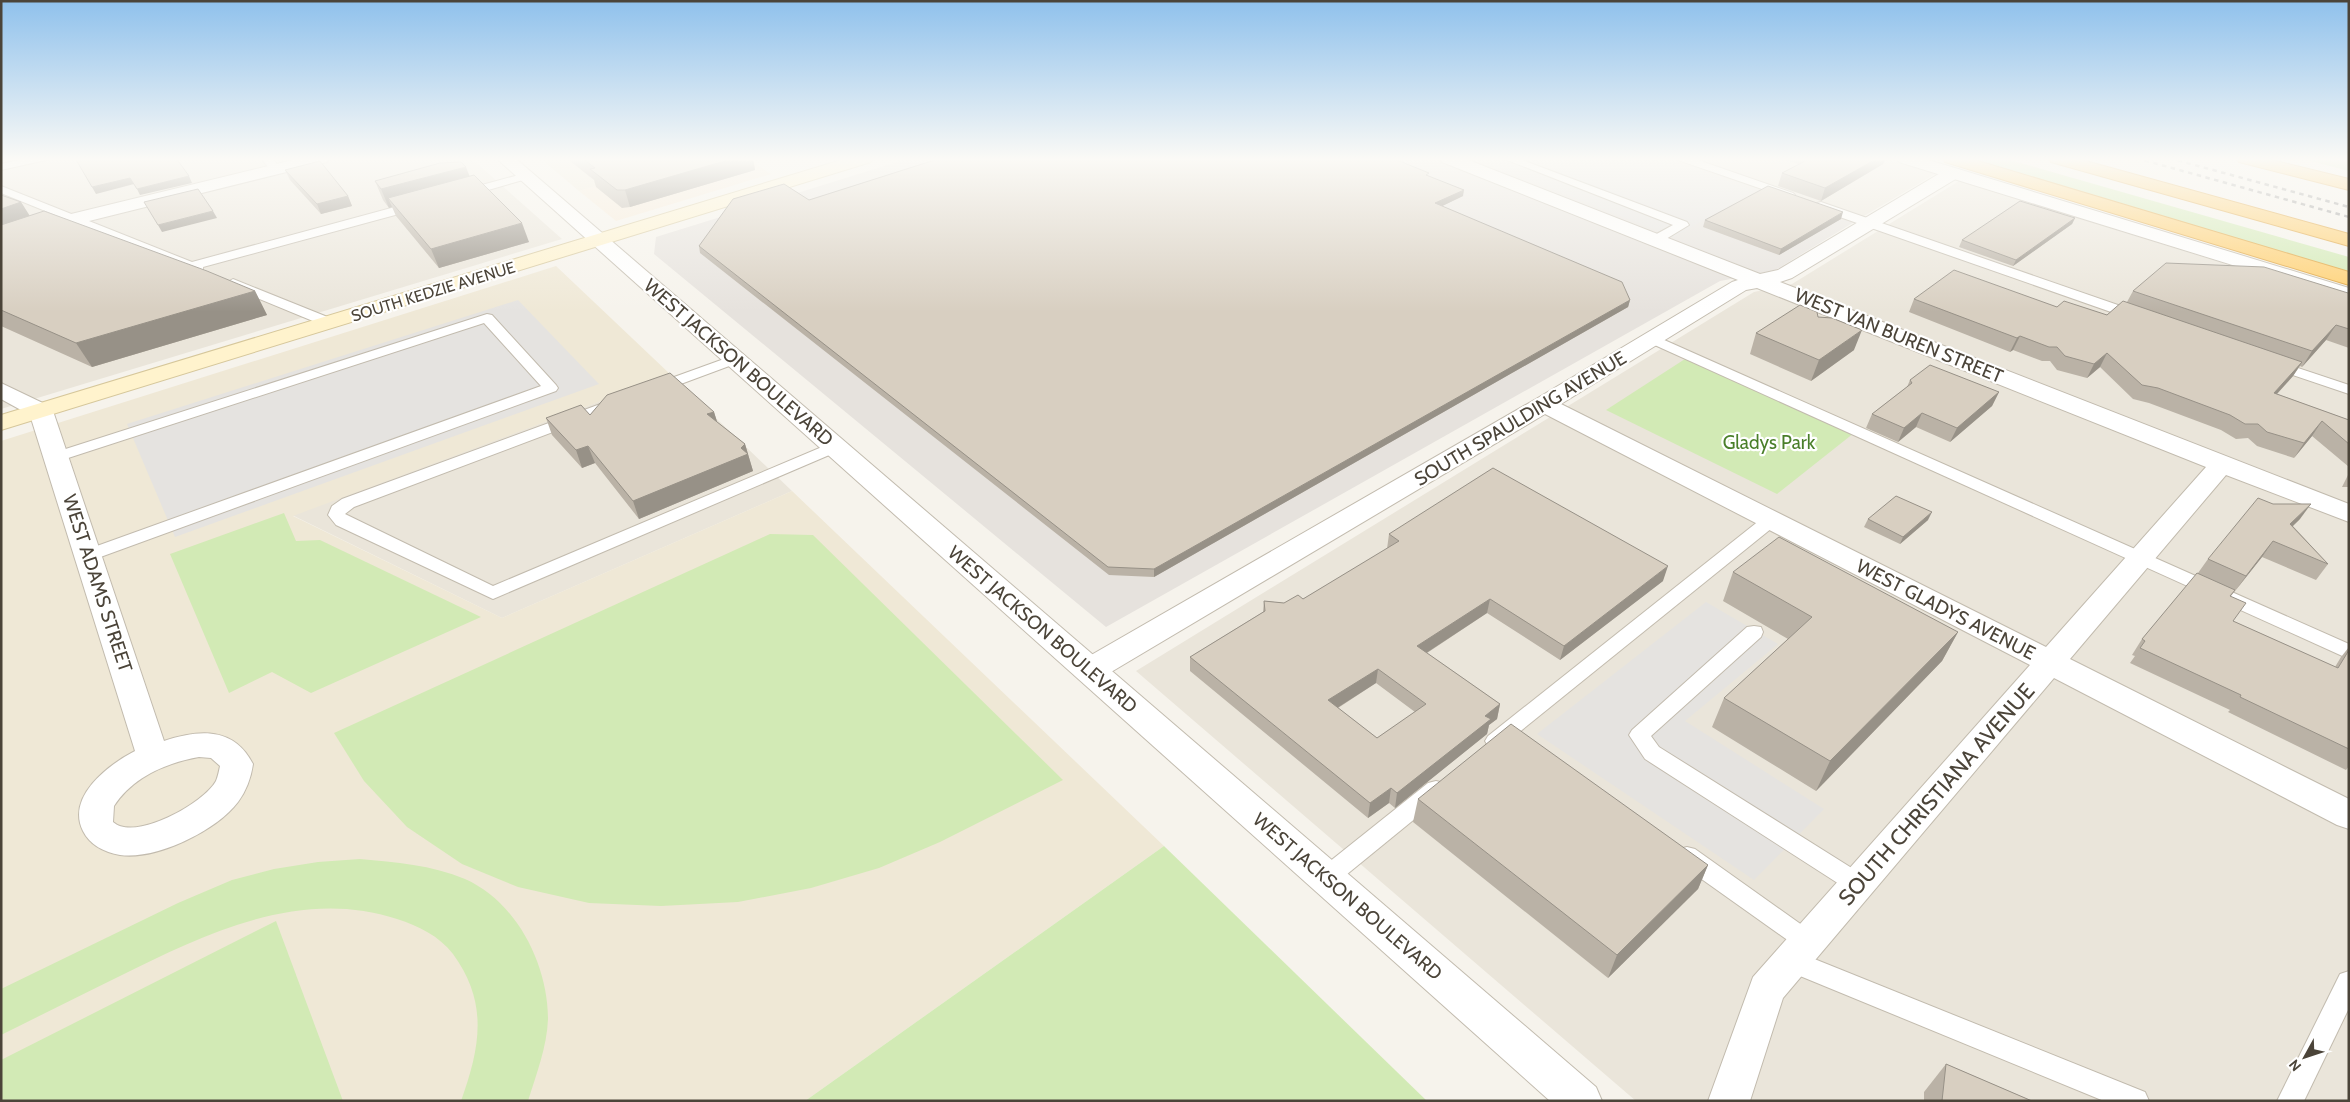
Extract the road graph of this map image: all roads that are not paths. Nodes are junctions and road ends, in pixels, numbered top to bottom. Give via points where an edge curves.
1 (51, 209) edge
2 (108, 209) edge
3 (402, 209) edge
4 (565, 209) edge
5 (699, 209) edge
6 (1581, 209) edge
7 (1643, 209) edge
8 (1830, 209) edge
9 (1888, 209) edge
10 (2088, 209) edge
11 (2107, 209) edge
12 (2240, 209) edge
13 (74, 219) junction
14 (1869, 223) junction
15 (1657, 239) junction
16 (600, 240) junction
17 (2349, 240) edge
18 (1, 245) edge
19 (192, 266) junction
20 (2349, 279) edge
21 (1761, 280) junction
22 (2349, 295) edge
23 (2151, 321) edge
24 (330, 323) junction
25 (1653, 339) junction
26 (735, 359) junction
27 (2264, 361) edge
28 (1, 390) edge
29 (2349, 390) edge
30 (1544, 404) junction
31 (41, 411) junction
32 (1, 423) edge
33 (835, 447) junction
34 (56, 457) junction
35 (2222, 464) junction
36 (2349, 514) edge
37 (1771, 520) junction
38 (89, 555) junction
39 (2140, 558) junction
40 (1754, 632) dead end
41 (2349, 652) edge
42 (2050, 662) junction
43 (1090, 670) junction
44 (1478, 755) edge
45 (154, 756) dead end
46 (1448, 779) edge
47 (2349, 815) edge
48 (1668, 843) edge
49 (1327, 877) junction
50 (1858, 884) junction
51 (1800, 951) junction
52 (2349, 982) edge
53 (1581, 1101) edge
54 (1729, 1101) edge
55 (2136, 1101) edge
56 (2290, 1101) edge

1 - 13 lane
2 - 13 street
3 - 19 lane
4 - 16 street, WEST JACKSON BOULEVARD
5 - 16 main road, SOUTH KEDZIE AVENUE
6 - 15 street, WEST VAN BUREN STREET
7 - 15 lane via 1684,225
8 - 14 lane
9 - 14 street, SOUTH SPAULDING AVENUE
10 - 22 street
11 - 20 highway
12 - 17 highway
13 - 18 street
13 - 19 lane
14 - 21 street, SOUTH SPAULDING AVENUE via 1785,274
14 - 23 lane
15 - 21 street, WEST VAN BUREN STREET
16 - 24 main road, SOUTH KEDZIE AVENUE
16 - 26 street, WEST JACKSON BOULEVARD
19 - 24 lane
21 - 25 street, SOUTH SPAULDING AVENUE via 1739,286
21 - 35 street, WEST VAN BUREN STREET
24 - 31 main road, SOUTH KEDZIE AVENUE
25 - 30 street, SOUTH SPAULDING AVENUE
25 - 39 lane
26 - 33 street, WEST JACKSON BOULEVARD
26 - 33 lane via 348,503 336,515 342,521 492,593
27 - 29 lane
28 - 31 street
30 - 37 street, WEST GLADYS AVENUE
30 - 43 street, SOUTH SPAULDING AVENUE
31 - 32 main road, SOUTH KEDZIE AVENUE
31 - 34 street, WEST ADAMS STREET
33 - 43 street, WEST JACKSON BOULEVARD
34 - 38 street, WEST ADAMS STREET
34 - 38 lane via 487,318 551,388
35 - 36 street, WEST VAN BUREN STREET
35 - 39 street, SOUTH CHRISTIANA AVENUE
37 - 42 street, WEST GLADYS AVENUE
37 - 44 lane via 1517,736
38 - 45 street, WEST ADAMS STREET
39 - 41 lane
39 - 42 street, SOUTH CHRISTIANA AVENUE
40 - 50 lane via 1639,735 1652,753
42 - 47 street, WEST GLADYS AVENUE
42 - 50 street, SOUTH CHRISTIANA AVENUE
43 - 49 street, WEST JACKSON BOULEVARD
46 - 49 lane
48 - 51 lane
49 - 53 street, WEST JACKSON BOULEVARD
50 - 51 street, SOUTH CHRISTIANA AVENUE
51 - 54 street, SOUTH CHRISTIANA AVENUE via 1767,989
51 - 55 lane
52 - 56 lane

